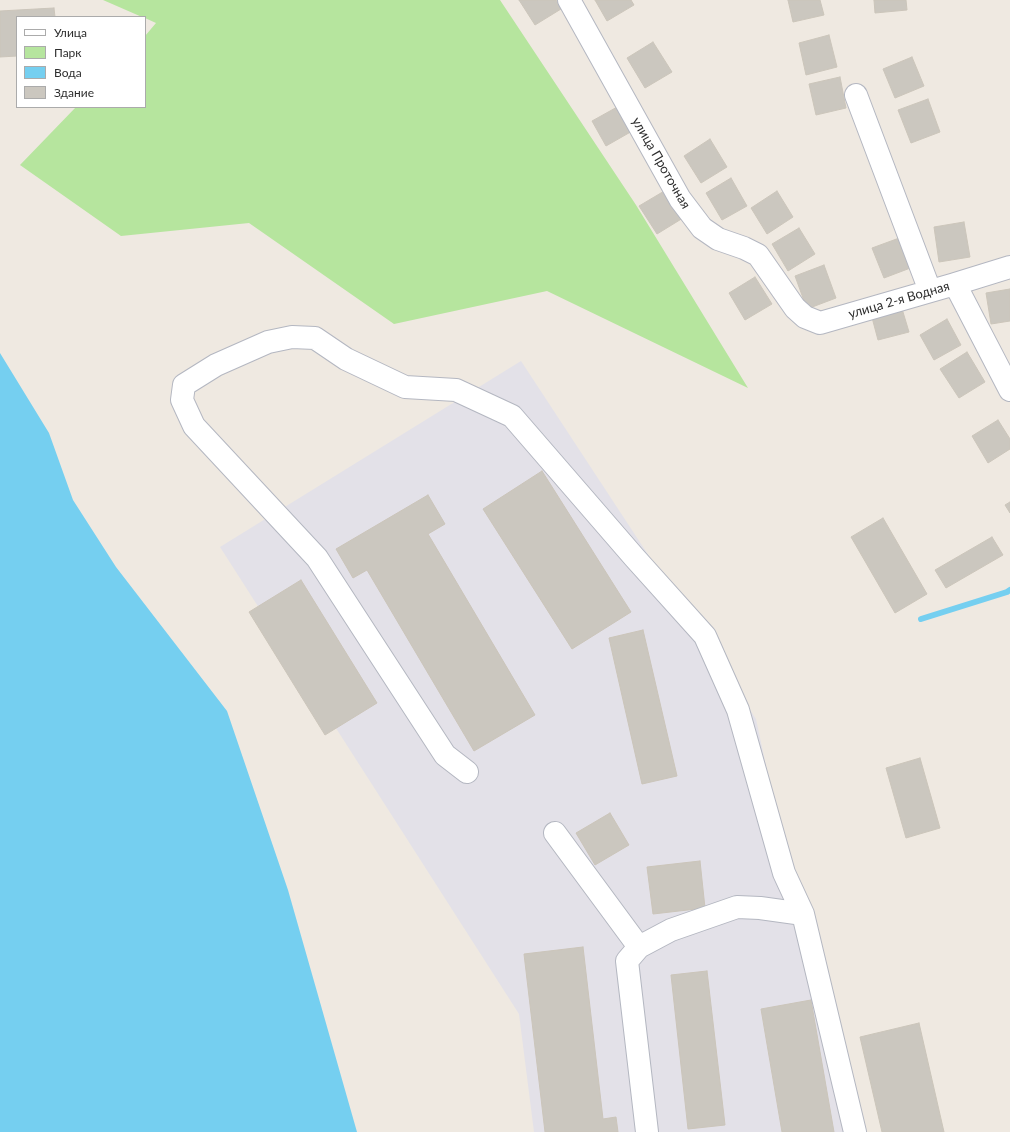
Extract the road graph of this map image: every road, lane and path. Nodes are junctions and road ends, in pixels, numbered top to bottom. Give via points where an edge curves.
1 (569, 0) edge
2 (856, 95) dead end
3 (1010, 267) edge
4 (955, 284) junction
5 (930, 291) junction
6 (820, 323) joint
7 (1010, 390) edge
8 (467, 772) dead end
9 (555, 833) dead end
10 (803, 914) junction
11 (639, 947) junction
12 (648, 1132) edge
13 (856, 1132) edge

1 - 6 street, улица Проточная via 680,199 702,228 718,239 758,255 795,308 805,317
2 - 5 street
3 - 4 street
4 - 5 street, улица 2-я Водная
4 - 7 street, улица 2-я Водная
5 - 6 street, улица 2-я Водная
8 - 10 street via 445,755 317,558 194,426 182,400 184,385 216,365 268,342 315,338 346,359 405,387 456,390 512,416 705,636 738,710 784,874
9 - 11 street
10 - 11 street via 760,908 738,908 671,930
10 - 13 street
11 - 12 street via 627,961

